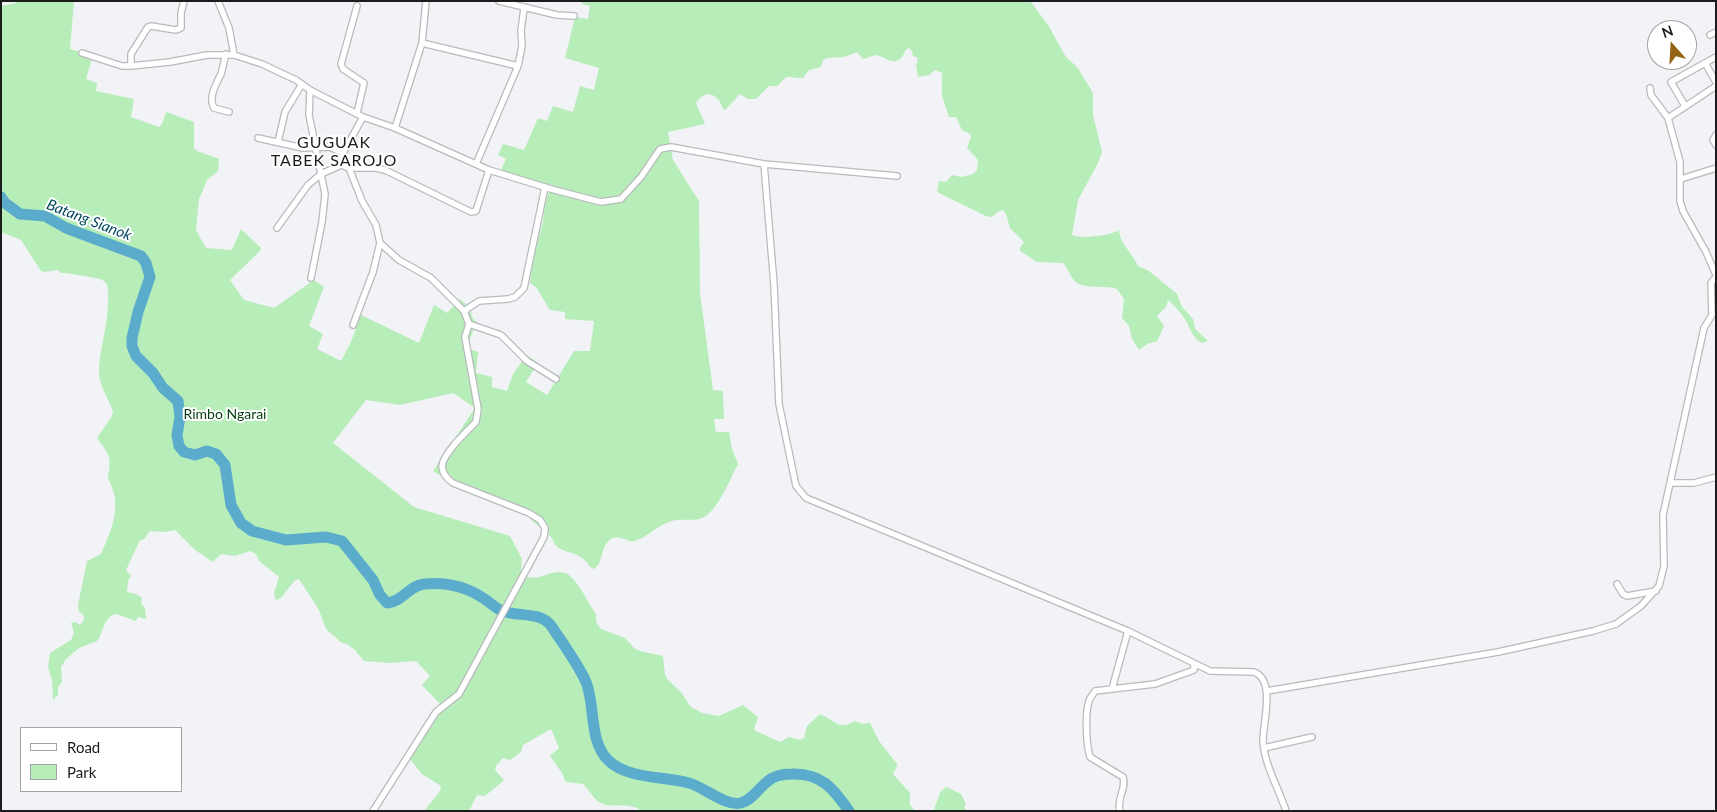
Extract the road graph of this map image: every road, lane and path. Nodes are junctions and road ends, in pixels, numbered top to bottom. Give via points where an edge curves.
1 (184, 1) edge
2 (218, 1) edge
3 (426, 1) edge
4 (499, 1) edge
5 (357, 6) dead end
6 (524, 8) junction
7 (574, 16) dead end
8 (422, 42) junction
9 (82, 53) dead end
10 (226, 54) junction
11 (234, 55) junction
12 (1716, 57) edge
13 (1705, 63) junction
14 (131, 66) junction
15 (518, 66) junction
16 (1716, 82) edge
17 (302, 84) junction
18 (1716, 86) edge
19 (1650, 88) dead end
20 (310, 90) junction
21 (1684, 106) junction
22 (228, 112) dead end
23 (360, 115) junction
24 (1668, 118) junction
25 (396, 128) junction
26 (1716, 135) edge
27 (258, 138) dead end
28 (278, 142) junction
29 (1716, 145) edge
30 (316, 148) junction
31 (343, 153) junction
32 (476, 164) junction
33 (764, 164) junction
34 (341, 165) junction
35 (350, 168) junction
36 (1716, 168) edge
37 (489, 170) junction
38 (321, 174) junction
39 (897, 176) dead end
40 (1681, 179) junction
41 (545, 187) junction
42 (277, 228) dead end
43 (380, 243) junction
44 (1716, 276) edge
45 (312, 278) dead end
46 (464, 311) junction
47 (469, 324) junction
48 (353, 326) dead end
49 (556, 379) dead end
50 (1716, 476) edge
51 (1670, 483) junction
52 (1617, 584) dead end
53 (1656, 591) junction
54 (1128, 631) junction
55 (1194, 664) junction
56 (1112, 690) junction
57 (1267, 691) junction
58 (1312, 737) dead end
59 (1264, 748) junction
60 (373, 811) edge
61 (1120, 811) edge
62 (1286, 811) edge

1 - 14 street via 181,28 148,27 131,54
2 - 11 street via 229,28
3 - 8 street
4 - 6 street
5 - 23 street via 341,64 343,69 364,83
6 - 7 street
6 - 15 street
8 - 15 street
8 - 25 street
9 - 14 street
10 - 11 street
10 - 14 street
10 - 22 street via 212,102 214,108
11 - 17 street via 262,64
12 - 13 street
13 - 16 street
13 - 21 street via 1671,82
15 - 32 street
17 - 20 street
17 - 28 street via 285,112
18 - 21 street
19 - 24 street via 1651,95
20 - 23 street
20 - 30 street via 309,115
21 - 24 street
23 - 25 street
23 - 31 street
24 - 40 street via 1680,162
25 - 32 street
26 - 29 street via 1713,140
27 - 28 street
28 - 30 street
30 - 31 street via 330,147
30 - 38 street
31 - 34 street
32 - 37 street
33 - 39 street
33 - 41 street via 671,147 660,149 621,199 601,202
33 - 54 street via 779,404 796,486 806,498
34 - 35 street
34 - 38 street
35 - 37 street via 385,170 471,212 476,211
35 - 43 street via 362,201 376,226
36 - 40 street
37 - 41 street
38 - 42 street via 308,185
38 - 45 street via 325,194
40 - 44 street via 1683,211
41 - 46 street via 524,288 514,297 479,301
43 - 46 street via 399,260 431,278
43 - 48 street
44 - 51 street via 1711,283 1712,314 1704,328
46 - 47 street
47 - 49 street via 501,335 527,361
47 - 60 street via 465,337 477,416 476,422 445,457 442,466 445,477 452,483 529,513 540,520 545,528 544,537 458,694 436,712
50 - 51 street via 1694,483
51 - 53 street via 1663,515 1664,566
52 - 53 street via 1627,596
53 - 57 street via 1616,624 1593,631 1498,652
54 - 55 street
54 - 56 street
55 - 56 street via 1194,670 1155,684
55 - 57 street via 1210,671 1254,672 1263,679
56 - 61 street via 1096,691 1089,699 1087,746 1090,757 1123,777 1125,784 1119,800
57 - 59 street
58 - 59 street
59 - 62 street

